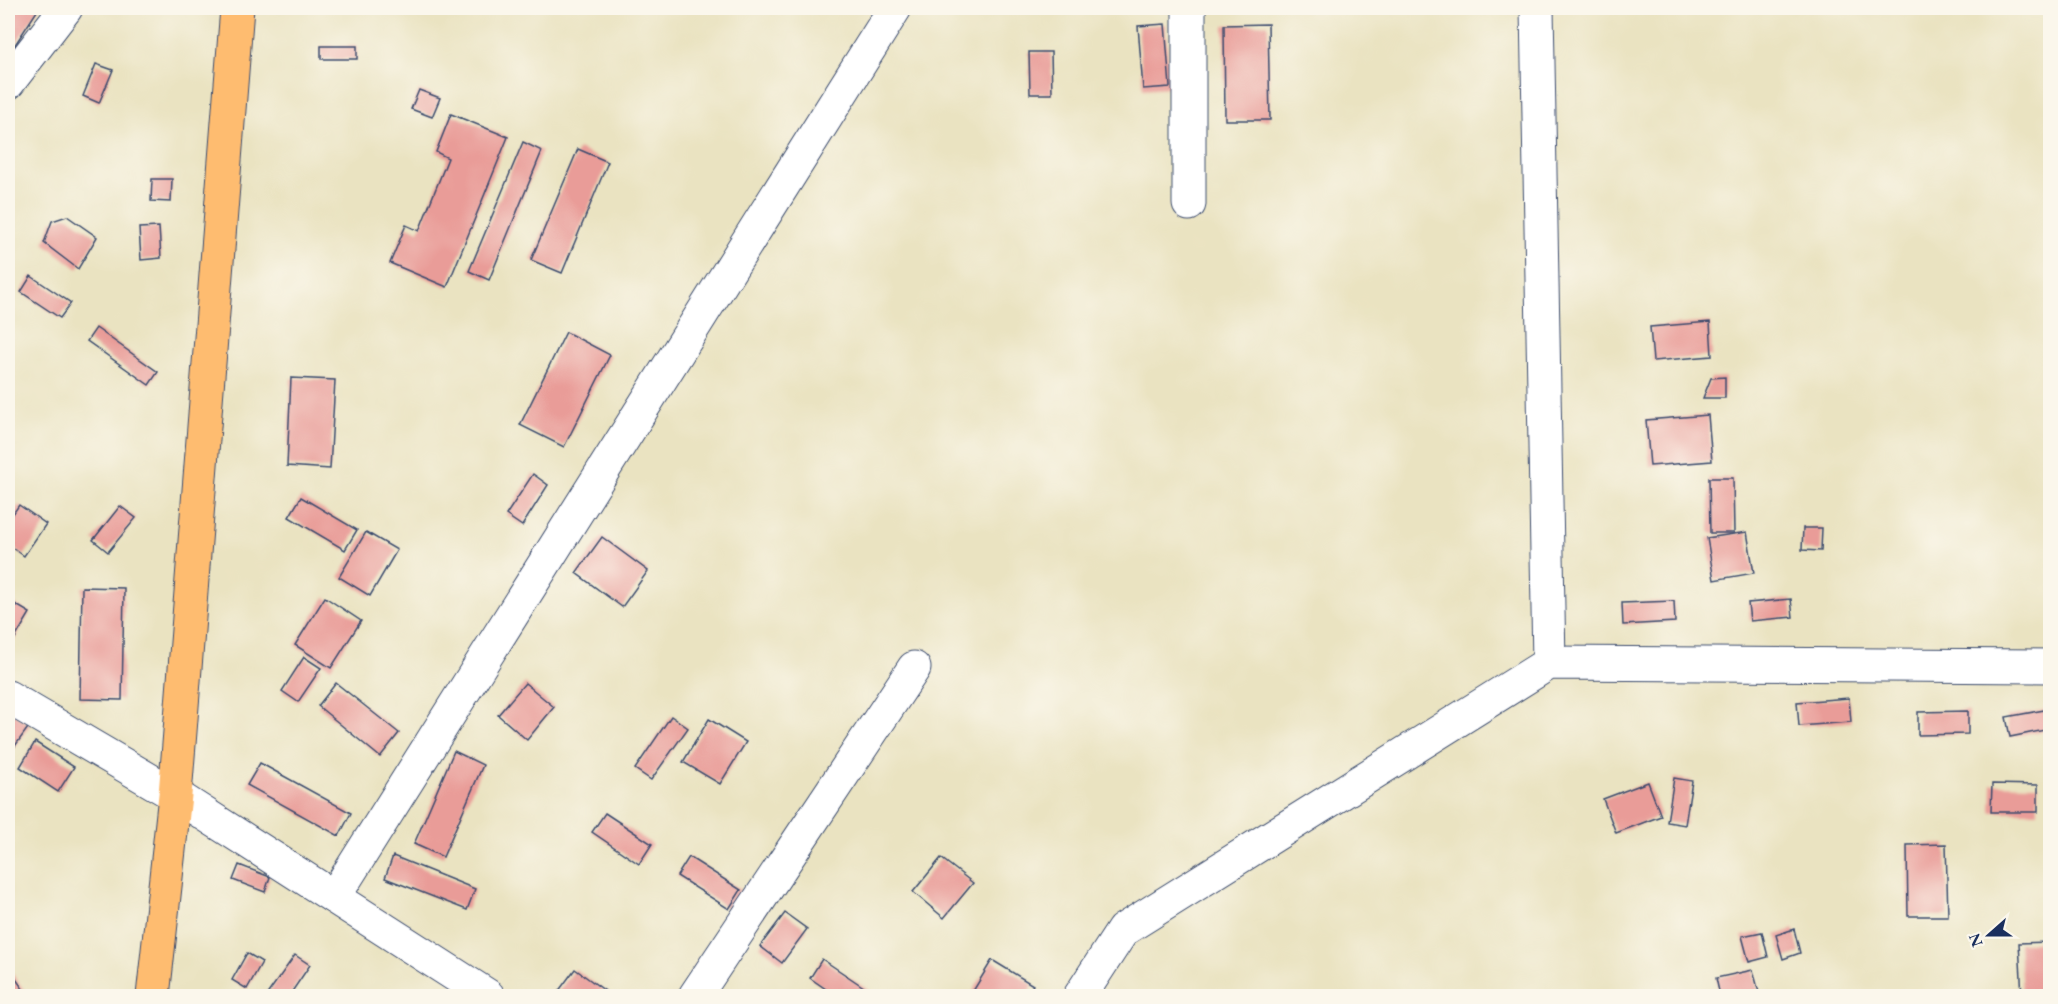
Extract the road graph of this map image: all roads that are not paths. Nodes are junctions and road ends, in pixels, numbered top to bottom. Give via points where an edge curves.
1 (66, 8) edge
2 (237, 8) edge
3 (895, 8) edge
4 (1189, 8) edge
5 (1537, 8) edge
6 (8, 83) edge
7 (1189, 204) dead end
8 (1549, 663) junction
9 (2050, 666) edge
10 (914, 668) dead end
11 (8, 697) edge
12 (175, 795) junction
13 (334, 897) junction
14 (153, 996) edge
15 (488, 996) edge
16 (695, 996) edge
17 (1080, 996) edge

1 - 6 street
2 - 12 main road
3 - 13 street
4 - 7 street
5 - 8 street
8 - 9 street
8 - 17 street via 1123,930
10 - 16 street
11 - 12 street
12 - 13 street
12 - 14 main road
13 - 15 street

